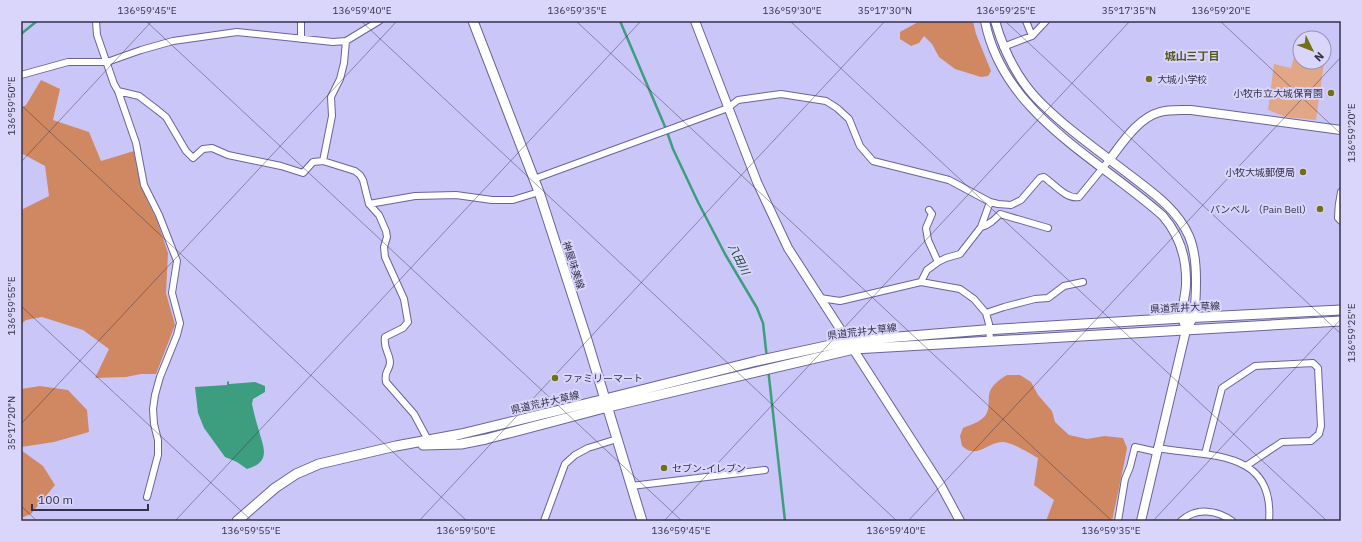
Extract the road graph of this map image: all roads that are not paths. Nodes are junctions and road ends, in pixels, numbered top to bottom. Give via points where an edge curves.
1 (96, 21) edge
2 (301, 21) edge
3 (379, 21) edge
4 (473, 21) edge
5 (695, 21) edge
6 (985, 21) edge
7 (995, 21) edge
8 (1026, 21) edge
9 (1046, 21) edge
10 (1032, 36) junction
11 (301, 39) junction
12 (346, 41) junction
13 (1003, 47) junction
14 (107, 62) junction
15 (21, 75) edge
16 (118, 91) junction
17 (728, 108) junction
18 (1341, 130) edge
19 (1110, 159) junction
20 (322, 161) junction
21 (1103, 168) junction
22 (534, 179) junction
23 (538, 192) junction
24 (1341, 192) edge
25 (990, 202) junction
26 (369, 204) junction
27 (929, 210) dead end
28 (1341, 220) edge
29 (980, 227) junction
30 (1048, 228) dead end
31 (938, 262) junction
32 (921, 282) junction
33 (1083, 282) dead end
34 (820, 298) junction
35 (1341, 310) edge
36 (986, 313) junction
37 (1193, 317) junction
38 (1182, 318) junction
39 (1341, 320) edge
40 (989, 330) junction
41 (1186, 330) junction
42 (990, 341) junction
43 (852, 345) junction
44 (606, 403) junction
45 (617, 439) junction
46 (428, 440) junction
47 (396, 446) junction
48 (1157, 450) junction
49 (1204, 454) junction
50 (1246, 466) junction
51 (765, 470) dead end
52 (631, 486) junction
53 (147, 497) dead end
54 (237, 521) edge
55 (544, 521) edge
56 (642, 521) edge
57 (960, 521) edge
58 (1118, 521) edge
59 (1141, 521) edge
60 (1181, 521) edge
61 (1232, 521) edge
62 (1269, 521) edge

1 - 14 street via 97,36
2 - 11 street
3 - 12 street
4 - 22 main road, 神屋味美線
5 - 17 street
6 - 21 street via 1003,70 1025,101 1040,117
7 - 13 street
8 - 10 street
9 - 10 street
10 - 13 street
11 - 12 street
11 - 14 street via 237,32 173,41
12 - 20 street via 340,79 331,97 332,116
13 - 19 street via 1016,72 1039,101 1068,128
14 - 15 street via 68,62
14 - 16 street
16 - 20 street via 139,96 166,117 186,151 194,158 203,149 212,148 228,155 303,173 313,162
16 - 53 street via 136,143 144,185 166,231 177,262 172,293 180,322 155,395 153,409 158,455
17 - 22 street
17 - 25 street via 738,100 781,94 826,101 849,119 860,146 873,161 949,180
17 - 34 street via 757,182 788,248
18 - 19 street via 1191,110 1170,110 1148,116 1138,124
19 - 21 street
19 - 37 street via 1170,208 1178,216 1189,236 1196,264
20 - 26 street via 360,175
21 - 25 street via 1080,197 1070,196 1044,177 1040,178 1021,200 1011,205
21 - 38 street via 1163,216 1177,237 1186,265
22 - 23 main road, 神屋味美線
23 - 26 street via 513,200 456,195 415,196
23 - 44 main road, 神屋味美線
24 - 28 street via 1338,204 1338,218
25 - 29 street
26 - 46 street via 379,215 386,231 385,257 404,299 408,322 403,328 385,337 384,344 390,361 384,375 386,382 414,414
27 - 31 street via 932,214 926,228 928,240
29 - 30 street via 991,223 1000,214
29 - 31 street via 960,254
31 - 32 street via 927,270
32 - 34 street via 840,301
32 - 36 street via 960,289 974,299
33 - 36 street via 1064,286 1048,298 1027,301
34 - 43 street
35 - 37 main road, 県道荒井大草線
36 - 40 street
37 - 38 main road, 県道荒井大草線
37 - 41 street
38 - 40 main road, 県道荒井大草線
38 - 41 street
39 - 41 main road, 県道荒井大草線
40 - 42 street
40 - 43 main road, 県道荒井大草線
41 - 42 main road, 県道荒井大草線
41 - 48 street
42 - 43 main road, 県道荒井大草線
43 - 44 main road, 県道荒井大草線 via 758,373
43 - 44 main road, 県道荒井大草線 via 778,356
43 - 57 street via 940,484
44 - 45 main road, 神屋味美線
44 - 46 main road, 県道荒井大草線
44 - 47 main road, 県道荒井大草線 via 461,444
45 - 52 main road, 神屋味美線
45 - 55 street via 588,448 565,464
46 - 47 main road, 県道荒井大草線
47 - 54 main road, 県道荒井大草線 via 319,464 296,474 275,488
48 - 49 street
48 - 58 street via 1135,447 1125,479
48 - 59 street
49 - 50 street via 1227,458
49 - 50 street via 1222,388 1255,366 1313,363 1318,368 1321,426 1319,434 1311,441 1282,442
50 - 62 street via 1260,479 1265,489 1270,509
51 - 52 street
52 - 56 main road, 神屋味美線
60 - 61 street via 1192,514 1208,511

